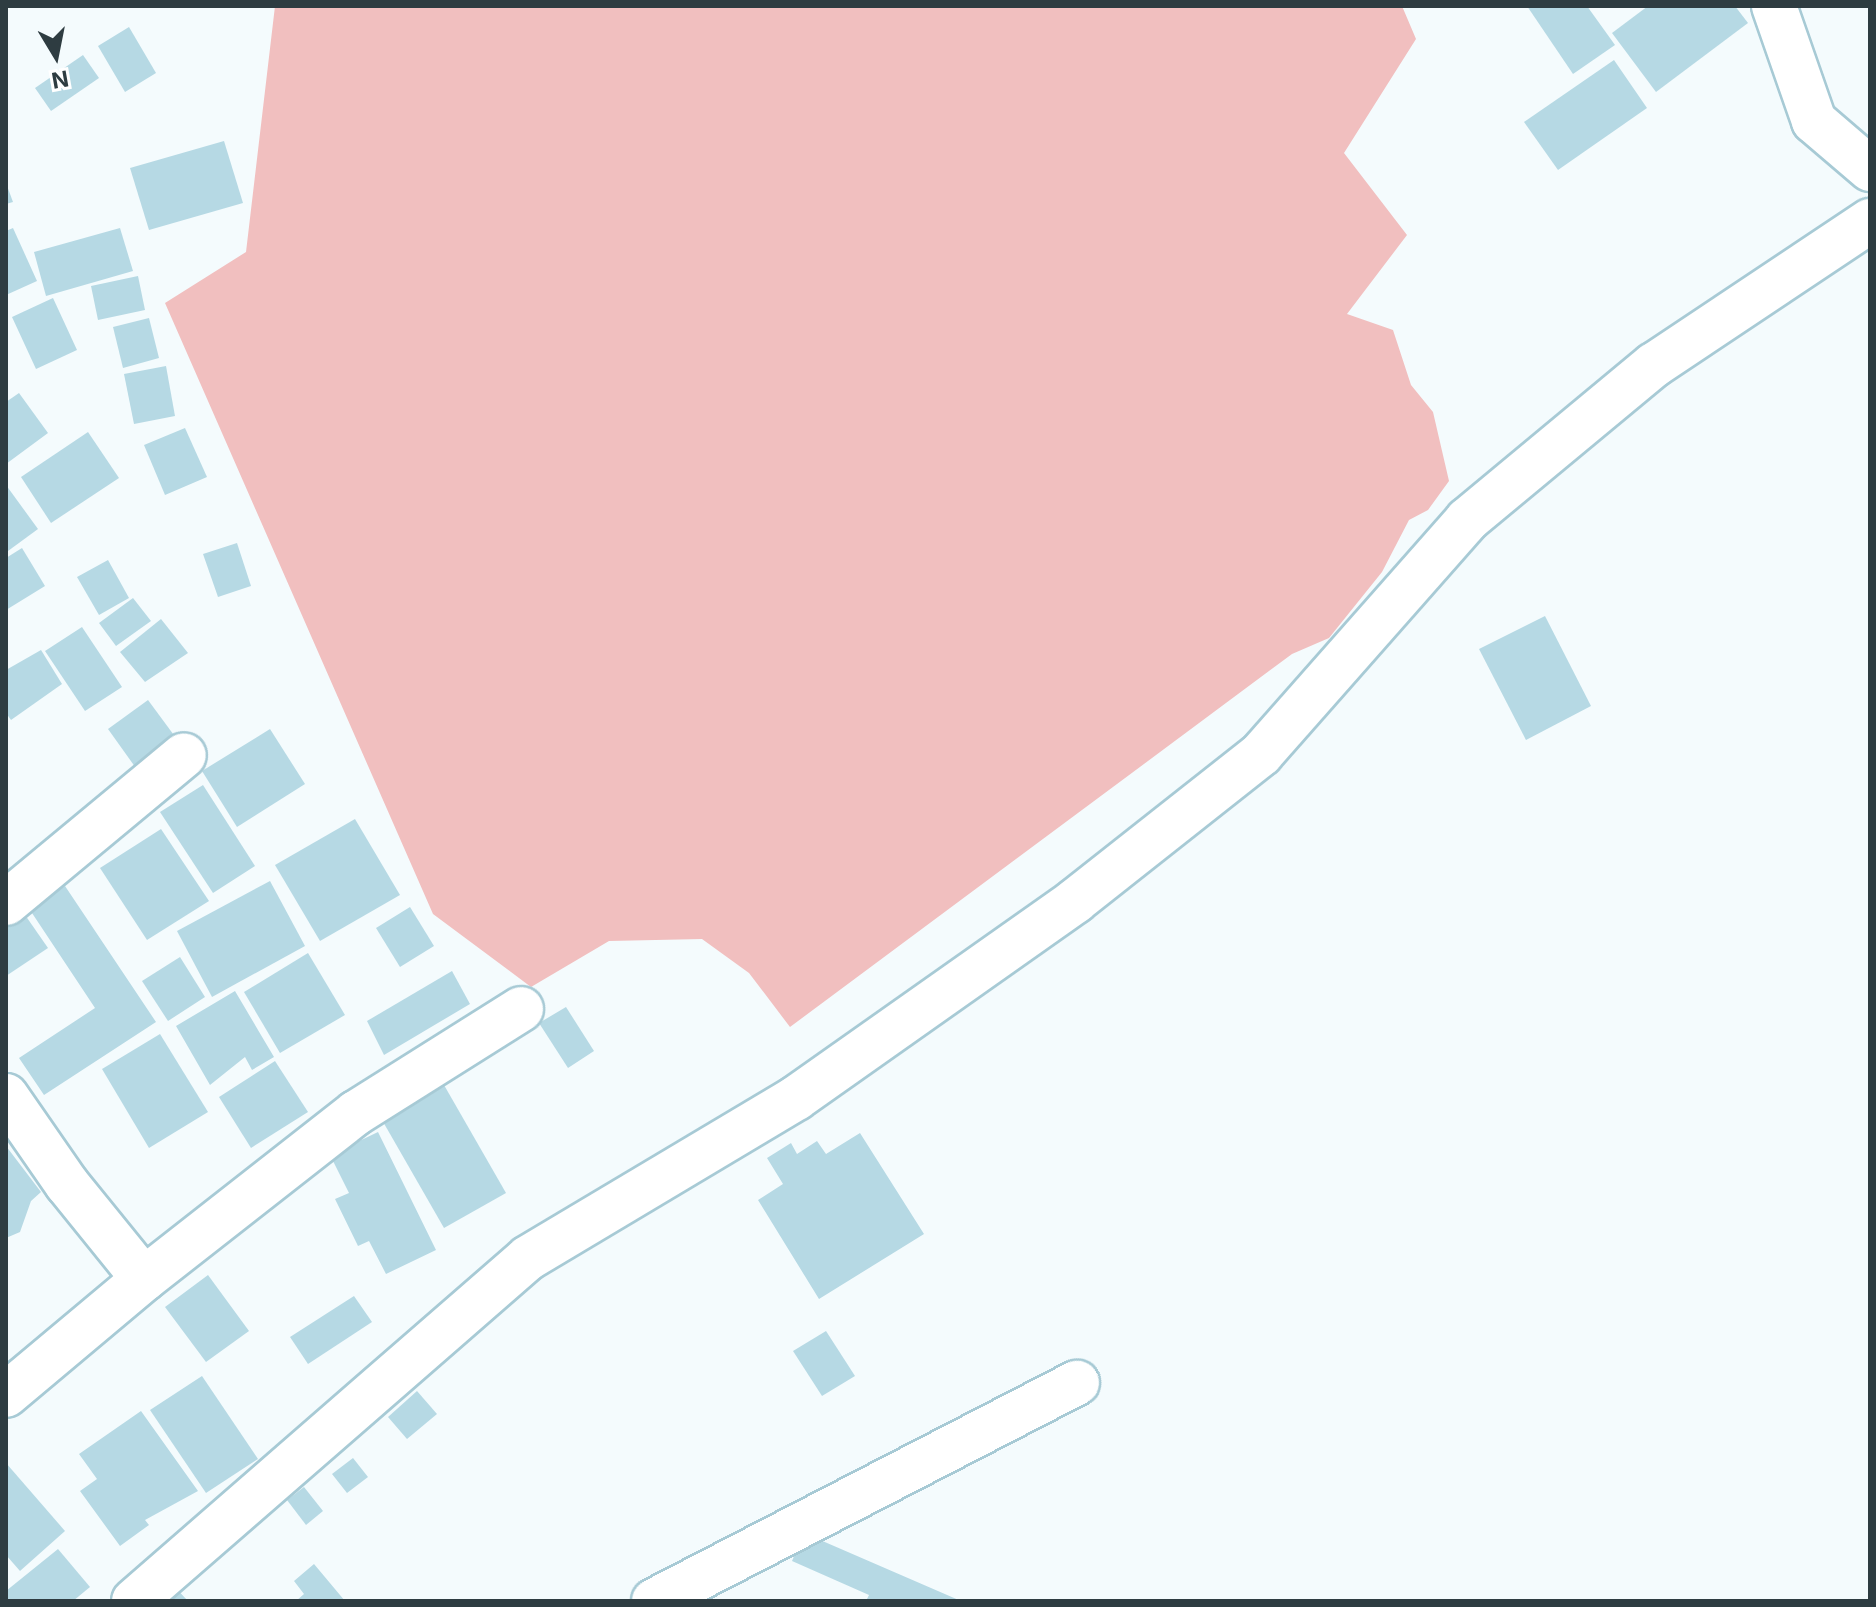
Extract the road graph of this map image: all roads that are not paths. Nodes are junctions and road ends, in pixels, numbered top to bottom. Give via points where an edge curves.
1 (1774, 6) edge
2 (1870, 169) edge
3 (1870, 221) edge
4 (184, 755) dead end
5 (6, 903) edge
6 (521, 1009) dead end
7 (6, 1096) edge
8 (144, 1279) junction
9 (1077, 1383) dead end
10 (6, 1395) edge
11 (134, 1601) edge
12 (654, 1601) edge

1 - 2 street via 1814,121
3 - 11 street via 1654,365 1467,520 1261,754 1075,901 796,1098 528,1258
4 - 5 street
6 - 8 street via 356,1113
7 - 8 street via 67,1184
8 - 10 street
9 - 12 street

